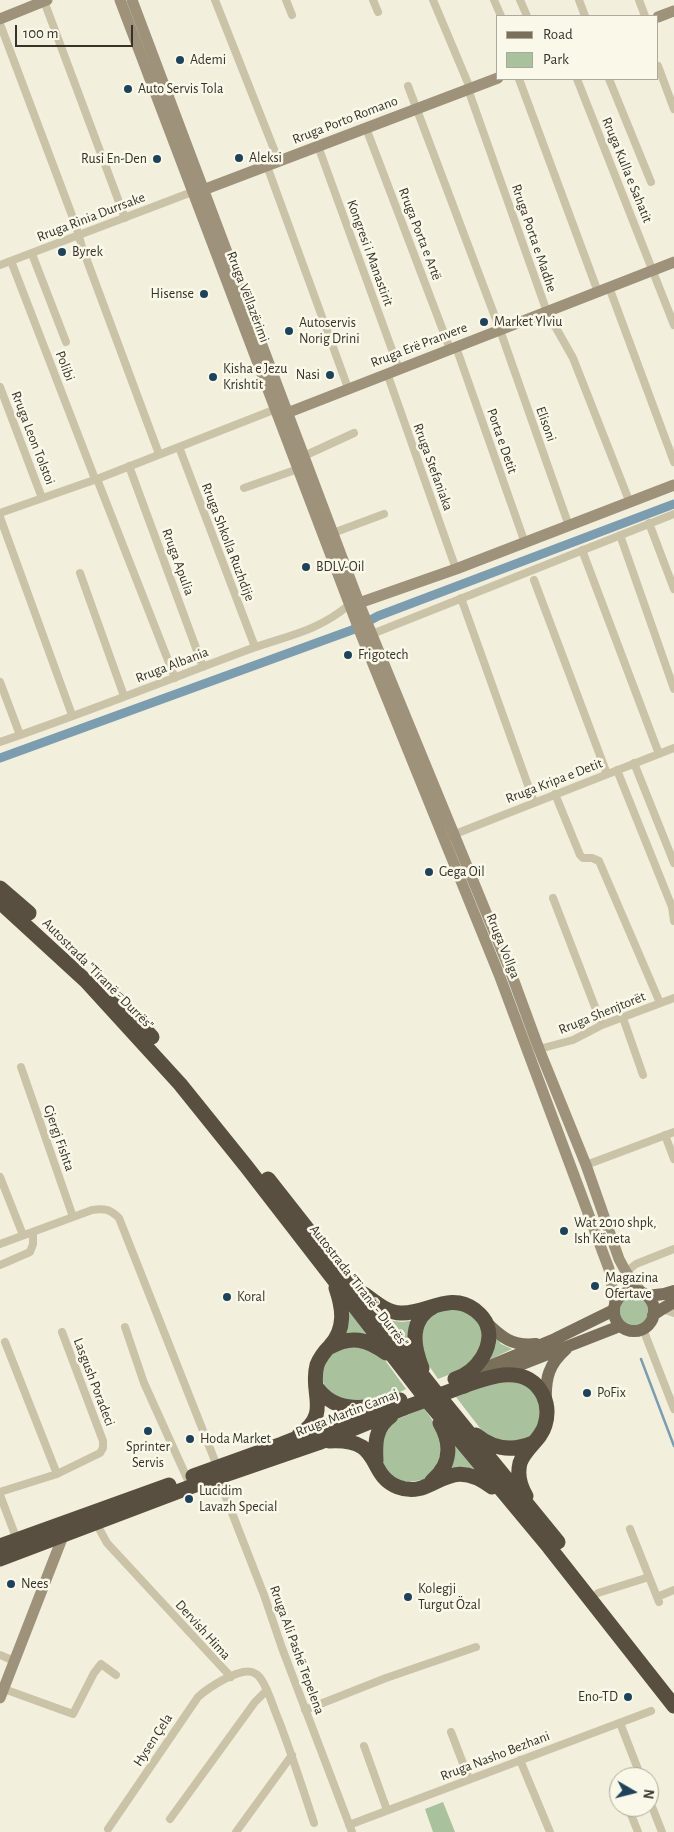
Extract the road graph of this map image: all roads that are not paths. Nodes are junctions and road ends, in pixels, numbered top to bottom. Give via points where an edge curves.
1 (120, 0) edge
2 (132, 0) edge
3 (215, 0) edge
4 (286, 0) edge
5 (374, 0) edge
6 (433, 0) edge
7 (494, 0) edge
8 (520, 0) edge
9 (579, 0) edge
10 (639, 0) edge
11 (45, 1) edge
12 (674, 11) edge
13 (378, 12) dead end
14 (292, 15) dead end
15 (501, 15) edge
16 (527, 15) edge
17 (585, 15) edge
18 (645, 15) edge
19 (659, 17) edge
20 (0, 19) edge
21 (0, 24) edge
22 (659, 69) edge
23 (497, 78) edge
24 (519, 80) edge
25 (577, 80) edge
26 (609, 80) edge
27 (408, 86) dead end
28 (469, 89) junction
29 (417, 109) junction
30 (674, 109) edge
31 (366, 128) junction
32 (318, 146) junction
33 (279, 162) junction
34 (267, 166) junction
35 (651, 182) dead end
36 (198, 191) junction
37 (125, 218) junction
38 (79, 236) junction
39 (32, 254) junction
40 (11, 261) junction
41 (674, 262) edge
42 (0, 265) edge
43 (653, 270) junction
44 (609, 287) junction
45 (598, 292) junction
46 (547, 312) junction
47 (674, 325) edge
48 (500, 330) junction
49 (66, 342) dead end
50 (453, 348) junction
51 (399, 369) junction
52 (387, 373) junction
53 (0, 387) edge
54 (348, 388) junction
55 (276, 409) junction
56 (287, 413) junction
57 (354, 433) dead end
58 (179, 447) junction
59 (159, 454) junction
60 (304, 456) junction
61 (674, 462) edge
62 (129, 466) junction
63 (298, 469) junction
64 (96, 479) junction
65 (674, 485) edge
66 (244, 488) dead end
67 (42, 498) junction
68 (630, 503) junction
69 (384, 514) dead end
70 (674, 514) edge
71 (0, 515) edge
72 (649, 523) junction
73 (569, 526) junction
74 (333, 533) junction
75 (620, 535) junction
76 (525, 543) junction
77 (582, 550) junction
78 (456, 569) junction
79 (80, 573) dead end
80 (534, 580) dead end
81 (674, 589) edge
82 (460, 598) junction
83 (355, 606) junction
84 (368, 632) junction
85 (255, 647) junction
86 (203, 667) junction
87 (175, 678) junction
88 (0, 682) edge
89 (674, 689) edge
90 (124, 696) junction
91 (72, 715) junction
92 (20, 735) junction
93 (0, 742) edge
94 (674, 748) edge
95 (659, 754) junction
96 (634, 763) junction
97 (617, 770) junction
98 (607, 774) junction
99 (555, 794) junction
100 (534, 802) junction
101 (449, 836) junction
102 (674, 863) edge
103 (0, 888) edge
104 (553, 898) dead end
105 (0, 902) edge
106 (674, 921) edge
107 (674, 998) edge
108 (660, 1003) junction
109 (622, 1018) junction
110 (602, 1025) junction
111 (539, 1049) junction
112 (21, 1067) dead end
113 (642, 1075) dead end
114 (674, 1132) edge
115 (665, 1135) junction
116 (674, 1159) edge
117 (586, 1164) junction
118 (0, 1177) edge
119 (73, 1217) junction
120 (32, 1233) junction
121 (23, 1235) junction
122 (0, 1244) edge
123 (674, 1249) edge
124 (0, 1265) edge
125 (626, 1272) junction
126 (333, 1280) junction
127 (352, 1287) junction
128 (674, 1291) edge
129 (645, 1294) junction
130 (674, 1302) edge
131 (439, 1304) junction
132 (614, 1307) junction
133 (658, 1312) junction
134 (674, 1313) edge
135 (486, 1322) junction
136 (620, 1326) junction
137 (125, 1328) dead end
138 (643, 1329) junction
139 (62, 1332) dead end
140 (555, 1339) junction
141 (5, 1342) dead end
142 (572, 1344) junction
143 (330, 1347) junction
144 (397, 1361) junction
145 (481, 1380) junction
146 (460, 1381) junction
147 (317, 1388) junction
148 (433, 1389) junction
149 (546, 1401) junction
150 (430, 1404) junction
151 (381, 1405) junction
152 (400, 1407) junction
153 (674, 1409) edge
154 (456, 1416) junction
155 (318, 1443) junction
156 (533, 1443) junction
157 (282, 1444) junction
158 (376, 1461) junction
159 (217, 1472) junction
160 (57, 1474) junction
161 (187, 1478) junction
162 (424, 1486) junction
163 (0, 1494) edge
164 (512, 1504) junction
165 (96, 1523) junction
166 (630, 1529) dead end
167 (63, 1536) junction
168 (17, 1540) junction
169 (0, 1546) edge
170 (563, 1549) junction
171 (0, 1559) edge
172 (649, 1577) junction
173 (674, 1590) edge
174 (598, 1593) junction
175 (476, 1647) dead end
176 (0, 1655) edge
177 (14, 1661) junction
178 (116, 1675) dead end
179 (231, 1677) junction
180 (267, 1690) junction
181 (674, 1690) edge
182 (2, 1694) edge
183 (674, 1706) edge
184 (305, 1710) junction
185 (651, 1711) dead end
186 (620, 1723) junction
187 (452, 1732) dead end
188 (364, 1746) dead end
189 (292, 1755) junction
190 (520, 1760) junction
191 (637, 1767) edge
192 (469, 1779) junction
193 (387, 1810) junction
194 (632, 1817) edge
195 (656, 1817) edge
196 (170, 1819) dead end
197 (314, 1823) dead end
198 (350, 1828) edge
199 (108, 1829) dead end
200 (236, 1832) edge
201 (550, 1832) edge
202 (638, 1832) edge
203 (662, 1832) edge

1 - 36 main road, Rruga Vëllazërimi
2 - 36 main road, Rruga Vëllazërimi
3 - 33 street
4 - 14 street
5 - 13 street
6 - 28 street, Rruga Porta e Madhe
7 - 15 street
8 - 16 street
9 - 17 street
10 - 18 street
11 - 20 main road
11 - 37 street
12 - 19 main road
21 - 38 street
22 - 30 street
23 - 28 main road, Rruga Porto Romano
24 - 45 street
25 - 43 street, Rruga Kulla e Sahatit
26 - 35 street
27 - 29 street
28 - 29 main road, Rruga Porto Romano
28 - 46 street, Rruga Porta e Madhe
29 - 31 main road, Rruga Porto Romano
29 - 48 street
31 - 32 main road, Rruga Porto Romano
31 - 50 street, Rruga Porta e Artë
32 - 33 main road, Rruga Porto Romano
32 - 51 street, Kongresi i Manastirit
33 - 34 main road, Rruga Porto Romano
34 - 36 main road, Rruga Porto Romano
34 - 54 street
36 - 37 street, Rruga Rinia Durrsake
36 - 55 main road, Rruga Vëllazërimi
36 - 56 main road, Rruga Vëllazërimi
37 - 38 street, Rruga Rinia Durrsake
38 - 39 street, Rruga Rinia Durrsake
38 - 59 street
39 - 40 street, Rruga Rinia Durrsake
39 - 49 street
40 - 42 street, Rruga Rinia Durrsake
40 - 64 street, Polibi
41 - 43 main road, Rruga Erë Pranvere
43 - 44 main road, Rruga Erë Pranvere
43 - 47 street, Rruga Kulla e Sahatit
44 - 45 main road, Rruga Erë Pranvere
44 - 61 street
45 - 46 main road, Rruga Erë Pranvere
46 - 48 main road, Rruga Erë Pranvere
46 - 68 street, Rruga Porta e Madhe via 573,358
48 - 50 main road, Rruga Erë Pranvere
48 - 73 street, Elisoni
50 - 51 main road, Rruga Erë Pranvere
50 - 76 street, Porta e Detit
51 - 52 main road, Rruga Erë Pranvere
52 - 54 main road, Rruga Erë Pranvere
52 - 78 street, Rruga Stefaniaka
53 - 67 street, Rruga Leon Tolstoi
54 - 56 main road, Rruga Erë Pranvere
55 - 58 street
55 - 63 main road, Rruga Vëllazërimi
56 - 60 main road, Rruga Vëllazërimi
57 - 60 street
58 - 59 street
58 - 85 street, Rruga Shkolla Ruzhdije
59 - 62 street
60 - 74 main road, Rruga Vëllazërimi
62 - 64 street
62 - 86 street, Rruga Apulia
63 - 66 street
63 - 83 main road, Rruga Vëllazërimi
64 - 67 street
64 - 87 street, Polibi
65 - 68 main road
67 - 71 street
68 - 73 main road
69 - 74 street
70 - 72 street
71 - 91 street
72 - 75 street
72 - 81 street
73 - 76 main road
74 - 83 main road, Rruga Vëllazërimi
75 - 77 street
75 - 89 street
76 - 78 main road
77 - 82 street
77 - 95 street
78 - 83 main road
79 - 90 street
80 - 98 street
82 - 84 street
82 - 100 street
83 - 84 main road, Rruga Vollga
83 - 85 street, Rruga Albania via 307,631
84 - 101 main road, Rruga Vollga
85 - 86 street, Rruga Albania
86 - 87 street, Rruga Albania
87 - 90 street, Rruga Albania
88 - 92 street
90 - 91 street, Rruga Albania
91 - 92 street, Rruga Albania
92 - 93 street, Rruga Albania
94 - 95 street, Rruga Kripa e Detit
95 - 96 street, Rruga Kripa e Detit
96 - 97 street, Rruga Kripa e Detit
96 - 102 street
97 - 98 street, Rruga Kripa e Detit
97 - 106 street via 672,907
98 - 99 street, Rruga Kripa e Detit
99 - 100 street, Rruga Kripa e Detit
99 - 108 street via 580,855 599,861
100 - 101 street, Rruga Kripa e Detit
101 - 111 main road, Rruga Vollga via 511,973
101 - 132 main road, Rruga Vollga via 596,1234 611,1277
103 - 127 highway, Autostrada "Tiranë - Durrës" via 78,959 150,1034
104 - 110 street
105 - 126 highway, Autostrada "Tiranë - Durrës" via 71,966 143,1042 246,1166
107 - 108 street, Rruga Shenjtorët
108 - 109 street, Rruga Shenjtorët
109 - 110 street, Rruga Shenjtorët
109 - 113 street
110 - 111 street, Rruga Shenjtorët via 573,1040
111 - 117 main road, Rruga Vollga
112 - 119 street, Gjergj Fishta
114 - 115 street
115 - 116 street
115 - 117 street
117 - 125 main road, Rruga Vollga
118 - 121 street
119 - 120 street, Rruga Ali Pashë Tepelena
119 - 159 street, Rruga Ali Pashë Tepelena via 102,1208 119,1218
120 - 121 street, Rruga Ali Pashë Tepelena
120 - 124 street via 30,1252
121 - 122 street, Rruga Ali Pashë Tepelena
123 - 125 street via 636,1264
125 - 129 main road, Rruga Vollga
126 - 143 highway via 342,1319
126 - 144 highway, Autostrada "Tiranë - Durrës"
127 - 131 highway via 396,1312 410,1312
127 - 148 highway, Autostrada "Tiranë - Durrës"
128 - 129 main road
129 - 132 main road via 624,1293
129 - 133 main road
130 - 133 main road
131 - 135 highway via 453,1302 466,1305
131 - 148 highway via 428,1310 416,1326 414,1335 418,1357
132 - 136 main road via 615,1319
132 - 140 main road, Rruga Martin Camaj
133 - 134 street
133 - 138 main road
135 - 140 main road via 513,1343 529,1344
135 - 146 highway via 489,1336 485,1352
136 - 138 main road via 631,1331
136 - 142 main road, Rruga Martin Camaj
137 - 161 street via 144,1383
138 - 153 street
139 - 160 street, Lasgush Poradeci via 103,1448 100,1453
140 - 146 main road, Rruga Martin Camaj
141 - 160 street
142 - 145 main road, Rruga Martin Camaj
142 - 149 main road via 556,1358 548,1371
143 - 144 highway via 347,1340 362,1340
143 - 147 highway via 318,1363
144 - 150 highway, Autostrada "Tiranë - Durrës"
145 - 146 highway, Rruga Martin Camaj
145 - 149 highway via 506,1375 524,1377 537,1386
146 - 152 highway, Rruga Martin Camaj
147 - 151 highway via 329,1400 344,1407
147 - 157 highway via 318,1408 314,1419 303,1432
148 - 154 highway, Autostrada "Tiranë - Durrës"
149 - 156 highway via 546,1423
150 - 162 highway via 446,1437 448,1450 441,1472
150 - 164 highway, Autostrada "Tiranë - Durrës"
151 - 152 highway, Rruga Martin Camaj
151 - 157 highway, Rruga Martin Camaj
152 - 155 highway, Rruga Martin Camaj
152 - 158 highway via 385,1420 377,1434
154 - 156 highway via 498,1448 517,1448
154 - 170 highway, Autostrada "Tiranë - Durrës"
155 - 158 highway via 340,1441 356,1444
155 - 159 highway, Rruga Martin Camaj
156 - 170 highway via 521,1461 520,1484
157 - 159 highway, Rruga Martin Camaj
158 - 162 highway via 383,1475 396,1486 411,1489
159 - 161 highway, Rruga Martin Camaj
159 - 165 highway, Rruga Martin Camaj
159 - 184 street, Rruga Ali Pashë Tepelena
160 - 163 street, Lasgush Poradeci
161 - 168 highway, Rruga Martin Camaj
162 - 164 highway via 453,1474 468,1474 488,1484
163 - 168 street
164 - 183 highway, Autostrada "Tiranë - Durrës"
165 - 167 highway, Rruga Martin Camaj
165 - 179 street, Dervish Hima via 107,1543
166 - 172 street
167 - 171 highway, Rruga Martin Camaj
167 - 177 main road
168 - 169 highway, Rruga Martin Camaj
170 - 174 highway, Autostrada "Tiranë - Durrës"
172 - 173 street via 658,1600
172 - 174 street
174 - 181 highway, Autostrada "Tiranë - Durrës"
175 - 184 street
176 - 177 street
177 - 182 main road
178 - 182 street via 101,1664 73,1714
179 - 180 street, Dervish Hima via 252,1672 260,1676
179 - 199 street, Hysen Çela via 198,1697
180 - 189 street, Dervish Hima
180 - 196 street via 254,1702
184 - 198 street, Rruga Ali Pashë Tepelena
185 - 186 street, Rruga Nasho Bezhani
186 - 190 street, Rruga Nasho Bezhani
186 - 191 street
187 - 192 street
188 - 193 street
189 - 197 street, Dervish Hima
189 - 200 street
190 - 192 street, Rruga Nasho Bezhani
190 - 201 street
192 - 193 street, Rruga Nasho Bezhani
193 - 198 street, Rruga Nasho Bezhani
194 - 202 street
195 - 203 street

